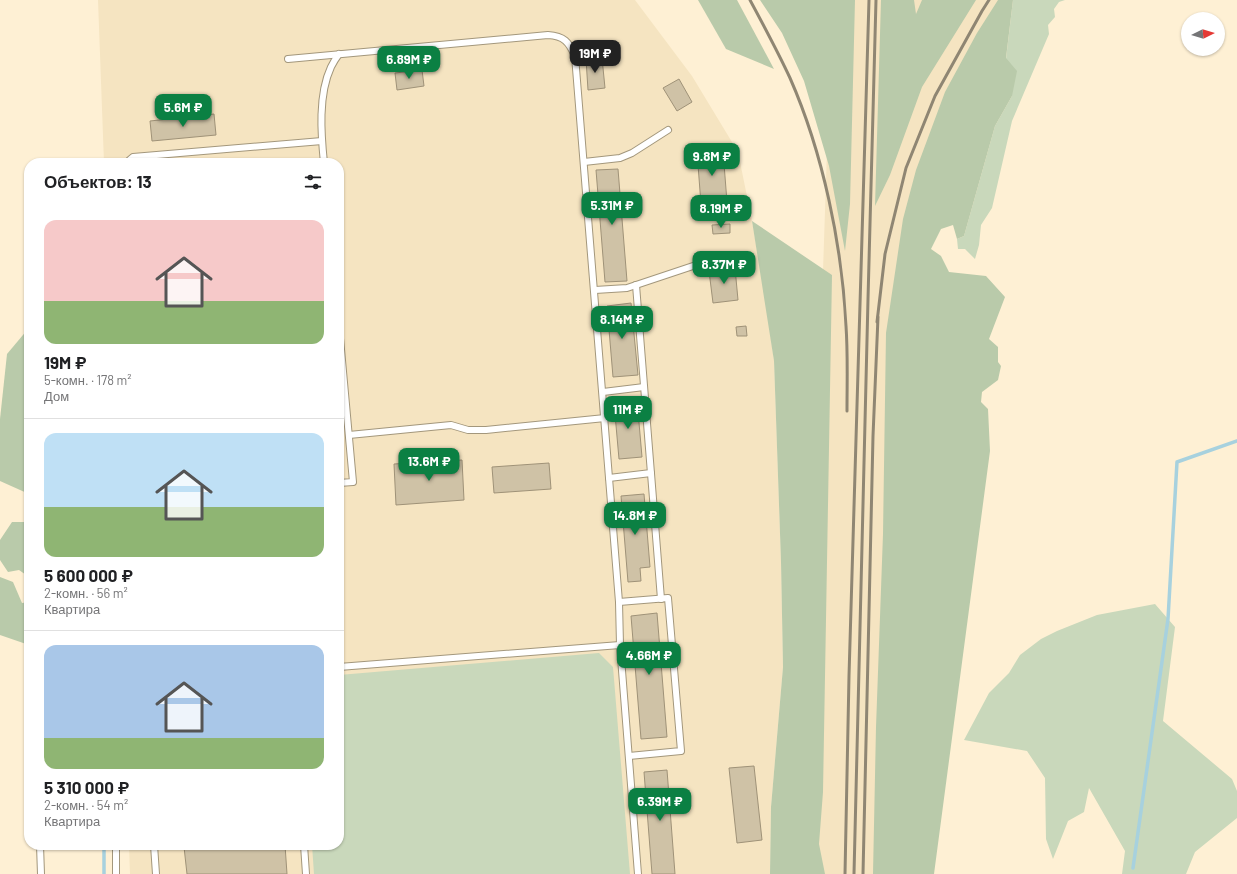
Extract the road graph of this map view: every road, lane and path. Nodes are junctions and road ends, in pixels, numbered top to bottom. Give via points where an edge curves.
1 (339, 54) junction
2 (288, 58) dead end
3 (668, 130) dead end
4 (322, 141) junction
5 (132, 158) edge
6 (324, 158) edge
7 (584, 162) junction
8 (716, 258) dead end
9 (636, 285) junction
10 (595, 290) junction
11 (344, 381) edge
12 (644, 387) junction
13 (603, 392) junction
14 (605, 418) junction
15 (349, 435) junction
16 (651, 473) junction
17 (609, 478) junction
18 (344, 483) edge
19 (661, 598) junction
20 (619, 602) junction
21 (620, 645) junction
22 (344, 667) edge
23 (629, 756) junction
24 (40, 850) edge
25 (116, 850) edge
26 (154, 850) edge
27 (304, 850) edge
28 (41, 874) edge
29 (116, 874) edge
30 (156, 874) edge
31 (306, 874) edge
32 (638, 874) edge

1 - 2 lane
1 - 4 lane via 330,68 325,87
1 - 7 lane via 558,35 571,47 575,56
3 - 7 lane via 620,158
4 - 5 lane
4 - 6 lane
7 - 10 lane
8 - 9 lane
9 - 10 lane
9 - 12 lane
10 - 13 lane
11 - 15 lane
12 - 13 lane
12 - 16 lane
13 - 14 lane
14 - 15 lane via 486,430 468,430 451,425
14 - 17 lane
15 - 18 lane via 353,482
16 - 17 lane
16 - 19 lane
17 - 20 lane
19 - 20 lane
19 - 23 lane via 668,598 681,751
20 - 21 lane
21 - 22 lane
21 - 23 lane
23 - 32 lane
24 - 28 lane
25 - 29 lane
26 - 30 lane
27 - 31 lane

